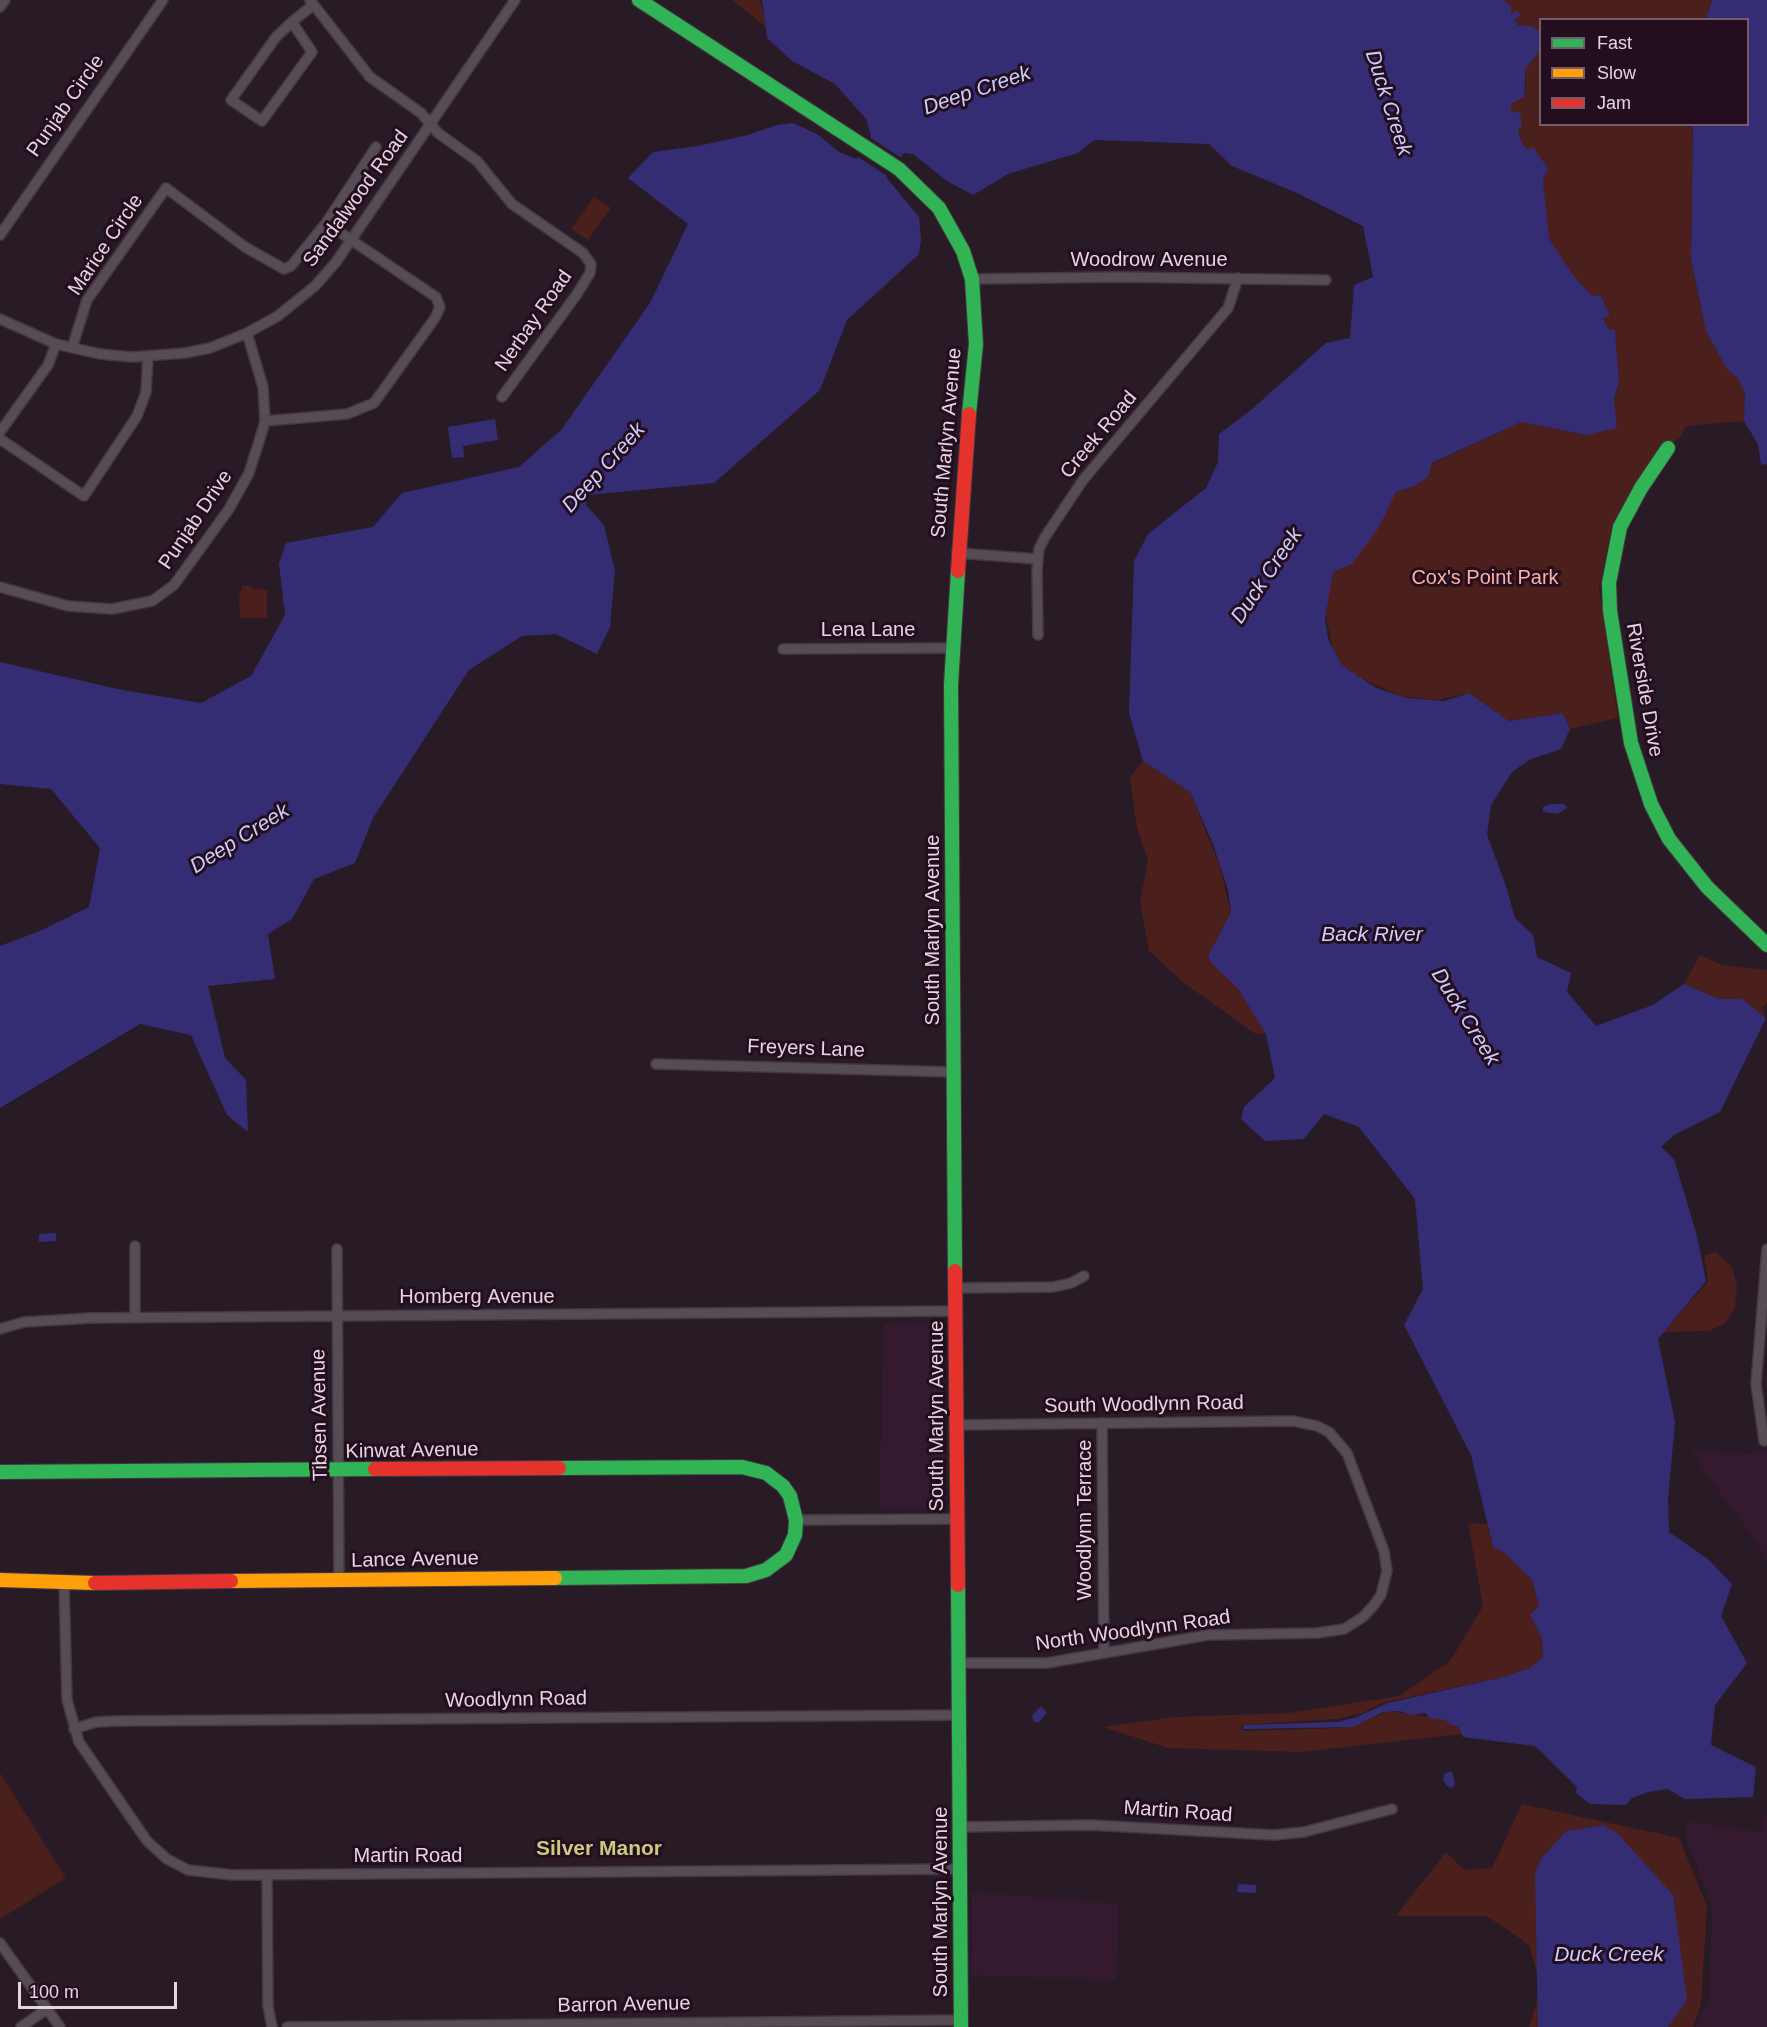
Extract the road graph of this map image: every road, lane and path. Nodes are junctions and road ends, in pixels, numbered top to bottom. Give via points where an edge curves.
1 (5, 0) edge
2 (163, 0) edge
3 (515, 0) edge
4 (639, 0) edge
5 (312, 2) edge
6 (0, 7) edge
7 (292, 22) junction
8 (432, 123) junction
9 (376, 147) dead end
10 (326, 223) junction
11 (0, 235) edge
12 (353, 240) junction
13 (1238, 278) junction
14 (972, 279) junction
15 (1326, 280) dead end
16 (0, 319) edge
17 (247, 333) junction
18 (56, 344) junction
19 (72, 348) junction
20 (148, 356) junction
21 (502, 398) dead end
22 (265, 421) junction
23 (0, 432) edge
24 (0, 439) edge
25 (1668, 448) dead end
26 (957, 553) junction
27 (1038, 559) junction
28 (0, 587) edge
29 (1038, 635) dead end
30 (952, 648) junction
31 (783, 649) dead end
32 (1767, 945) edge
33 (656, 1064) dead end
34 (954, 1072) junction
35 (135, 1246) dead end
36 (337, 1249) dead end
37 (1767, 1249) edge
38 (1084, 1276) dead end
39 (955, 1288) junction
40 (956, 1311) junction
41 (337, 1316) junction
42 (135, 1318) junction
43 (0, 1329) edge
44 (1102, 1423) junction
45 (957, 1425) junction
46 (1764, 1441) dead end
47 (338, 1471) junction
48 (0, 1472) edge
49 (957, 1519) junction
50 (796, 1520) junction
51 (0, 1580) edge
52 (339, 1580) junction
53 (64, 1583) junction
54 (1374, 1605) joint
55 (1104, 1653) junction
56 (959, 1663) junction
57 (959, 1715) junction
58 (74, 1729) junction
59 (1392, 1809) dead end
60 (959, 1827) junction
61 (960, 1869) junction
62 (267, 1875) junction
63 (0, 1943) edge
64 (47, 2009) junction
65 (961, 2023) edge
66 (935, 2024) edge
67 (21, 2027) edge
68 (60, 2027) edge
69 (272, 2027) edge
70 (288, 2027) edge

1 - 6 street
2 - 11 street, Punjab Circle
3 - 8 street, Sandalwood Road
4 - 14 street, South Marlyn Avenue via 899,169 939,208 963,251
5 - 7 street
5 - 8 street via 370,76
7 - 7 street via 276,37 231,100 262,121 312,52
8 - 12 street, Sandalwood Road
8 - 21 street, Nerbay Road via 438,133 477,161 512,204 583,254 591,264 586,280
9 - 10 street, Marice Circle
10 - 12 street
10 - 19 street, Marice Circle via 291,266 284,269 245,247 166,188 87,300
12 - 17 street, Sandalwood Road via 299,300
12 - 22 street via 436,297 440,308 374,403 347,414
13 - 14 street, Woodrow Avenue
13 - 15 street, Woodrow Avenue
13 - 27 street, Creek Road via 1228,308 1072,494 1044,537
14 - 26 street, South Marlyn Avenue via 976,344
16 - 18 street, Sandalwood Road
17 - 20 street, Sandalwood Road via 210,348
17 - 22 street, Punjab Drive via 260,371
18 - 19 street, Sandalwood Road
18 - 23 street via 48,365
19 - 20 street, Sandalwood Road via 112,356
20 - 24 street via 146,392 137,416 84,496
22 - 28 street, Punjab Drive via 249,473 229,509 189,567 160,596 135,606 112,609 68,606
25 - 32 street, Riverside Drive via 1620,527 1609,583 1631,743 1651,804 1669,839 1707,887
26 - 27 street
26 - 30 street, South Marlyn Avenue
27 - 29 street, Creek Road
30 - 31 street, Lena Lane
30 - 34 street, South Marlyn Avenue
33 - 34 street, Freyers Lane
34 - 39 street, South Marlyn Avenue
35 - 42 street
36 - 41 street, Tibsen Avenue
37 - 46 street via 1756,1384
38 - 39 street via 1053,1287
39 - 40 street, South Marlyn Avenue
40 - 41 street, Homberg Avenue
40 - 45 street, South Marlyn Avenue
41 - 42 street, Homberg Avenue
41 - 47 street, Tibsen Avenue
42 - 43 street, Homberg Avenue via 46,1319
44 - 45 street, South Woodlynn Road
44 - 54 street, South Woodlynn Road via 1293,1421 1329,1432 1347,1454 1384,1551 1385,1583
44 - 55 street, Woodlynn Terrace
45 - 49 street, South Marlyn Avenue
47 - 48 street, Kinwat Avenue
47 - 50 street, Kinwat Avenue via 742,1467 766,1473 783,1486
47 - 52 street, Tibsen Avenue
49 - 50 street
49 - 56 street, South Marlyn Avenue
50 - 52 street, Lance Avenue via 795,1535 786,1555 766,1570 746,1576
51 - 53 street, Lance Avenue
52 - 53 street, Lance Avenue
53 - 58 street, Martin Road via 66,1683
54 - 55 street, North Woodlynn Road via 1354,1624 1332,1632 1208,1635
55 - 56 street, North Woodlynn Road via 1047,1663
56 - 57 street, South Marlyn Avenue
57 - 58 street, Woodlynn Road via 135,1721 96,1722
57 - 60 street, South Marlyn Avenue
58 - 62 street, Martin Road via 86,1754 147,1842 167,1859 201,1874
59 - 60 street, Martin Road via 1304,1832 1274,1835 1090,1825
60 - 61 street, South Marlyn Avenue
61 - 62 street, Martin Road
61 - 65 street, South Marlyn Avenue
62 - 69 street via 268,2006
63 - 64 street
64 - 67 street
64 - 68 street
65 - 66 street, Barron Avenue
66 - 70 street, Barron Avenue

